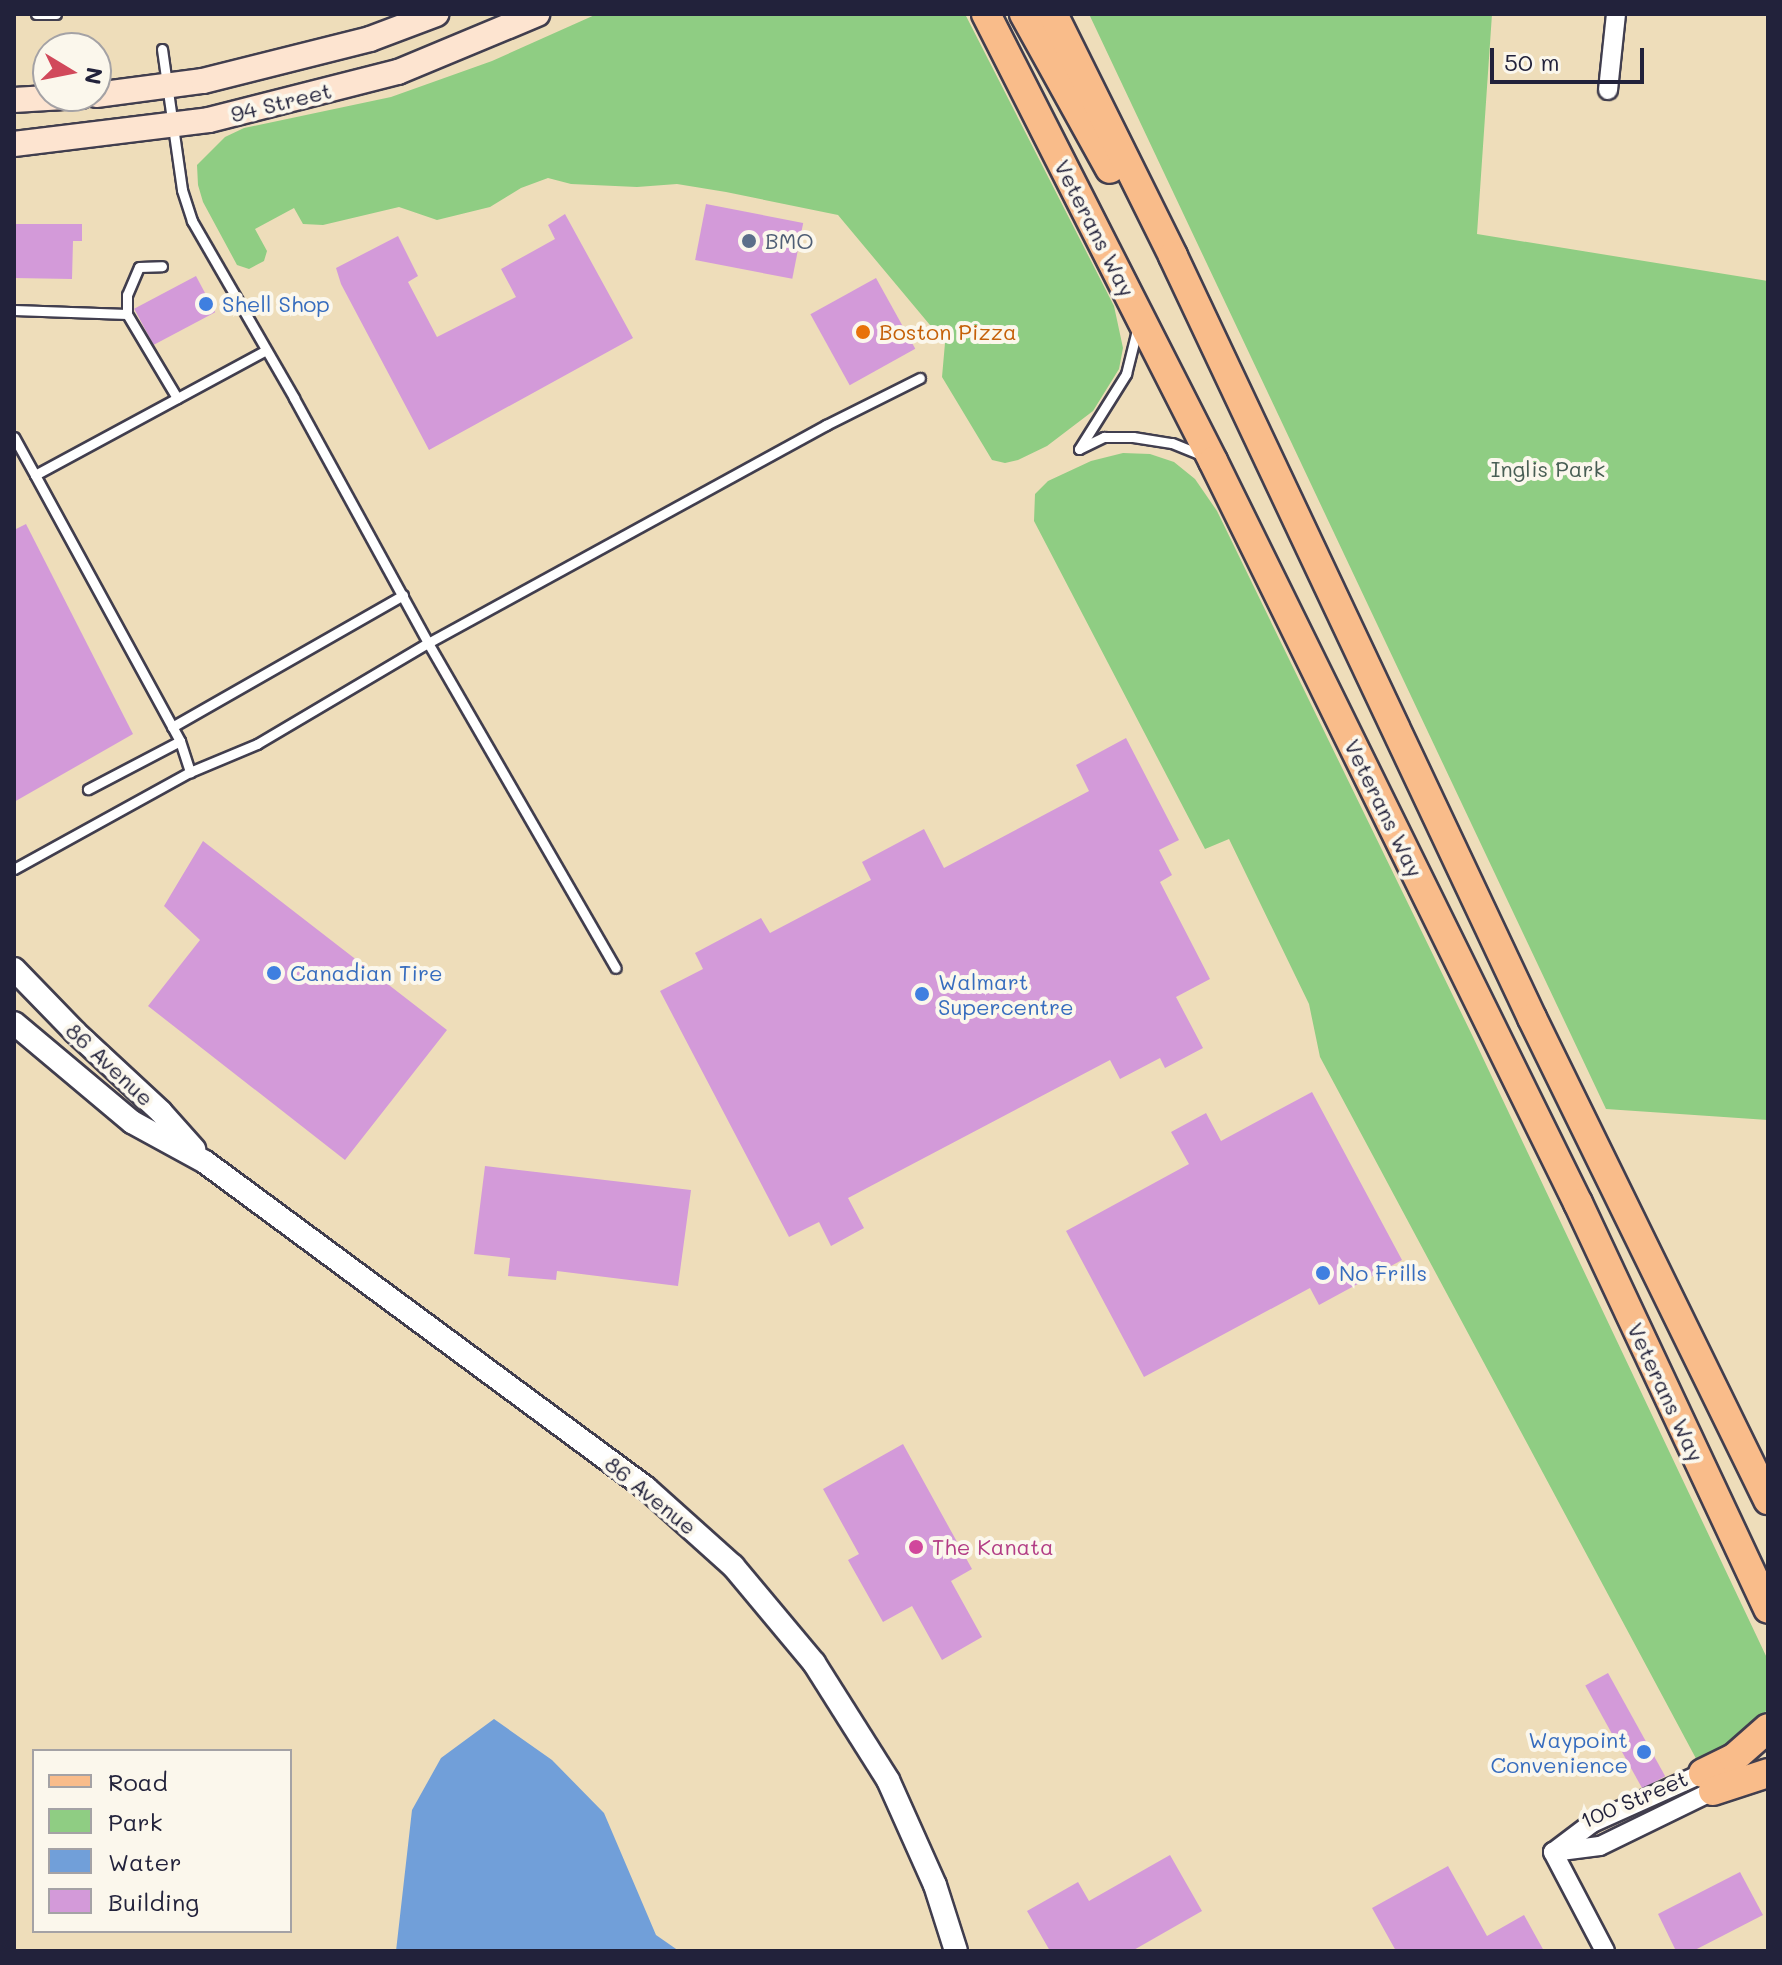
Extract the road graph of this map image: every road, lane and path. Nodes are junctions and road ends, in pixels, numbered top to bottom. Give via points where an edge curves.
1 (36, 14) edge
2 (56, 14) edge
3 (436, 14) edge
4 (537, 14) edge
5 (986, 14) edge
6 (1024, 14) edge
7 (1053, 14) edge
8 (1616, 14) edge
9 (162, 49) dead end
10 (167, 87) junction
11 (1608, 90) dead end
12 (112, 93) edge
13 (174, 126) junction
14 (14, 144) edge
15 (1173, 256) junction
16 (162, 266) dead end
17 (14, 310) edge
18 (127, 314) junction
19 (1140, 315) junction
20 (264, 351) junction
21 (920, 378) dead end
22 (177, 398) junction
23 (14, 437) edge
24 (1213, 461) junction
25 (35, 475) junction
26 (403, 595) junction
27 (428, 643) junction
28 (172, 727) junction
29 (180, 741) junction
30 (190, 772) junction
31 (88, 789) dead end
32 (14, 869) edge
33 (616, 968) dead end
34 (14, 969) edge
35 (14, 1023) edge
36 (205, 1162) junction
37 (1768, 1500) edge
38 (1750, 1572) junction
39 (1768, 1609) edge
40 (1768, 1627) edge
41 (1768, 1728) edge
42 (1768, 1773) edge
43 (1708, 1782) junction
44 (956, 1951) edge
45 (1605, 1951) edge

1 - 2 lane
3 - 10 main road, 94 Street via 370,39
4 - 13 main road, 94 Street via 398,72
5 - 19 main road, Veterans Way
6 - 15 main road via 1142,227
7 - 15 main road, Veterans Way
8 - 11 street
9 - 10 lane
10 - 12 main road, 94 Street
10 - 13 lane
13 - 14 main road, 94 Street
13 - 20 lane via 185,205
15 - 37 main road, Veterans Way via 1532,1018
16 - 18 lane via 139,267 127,295
17 - 18 lane
18 - 22 lane
19 - 24 main road, Veterans Way
19 - 24 lane via 1126,374 1079,449 1104,437 1133,437 1172,443
20 - 22 lane
20 - 26 lane
21 - 27 lane
22 - 25 lane
23 - 25 lane
24 - 38 main road, Veterans Way via 1578,1203
25 - 28 lane
26 - 27 lane
26 - 28 lane
27 - 30 lane via 257,744
27 - 33 lane
28 - 29 lane
29 - 30 lane
29 - 31 lane
30 - 32 lane
34 - 36 street, 86 Avenue
35 - 36 street, 86 Avenue via 132,1122
36 - 44 street, 86 Avenue via 646,1488 733,1566 814,1663 888,1780 935,1885
38 - 39 main road, Veterans Way
38 - 40 main road
41 - 43 main road
42 - 43 main road
43 - 45 street, 100 Street via 1592,1823 1553,1852

